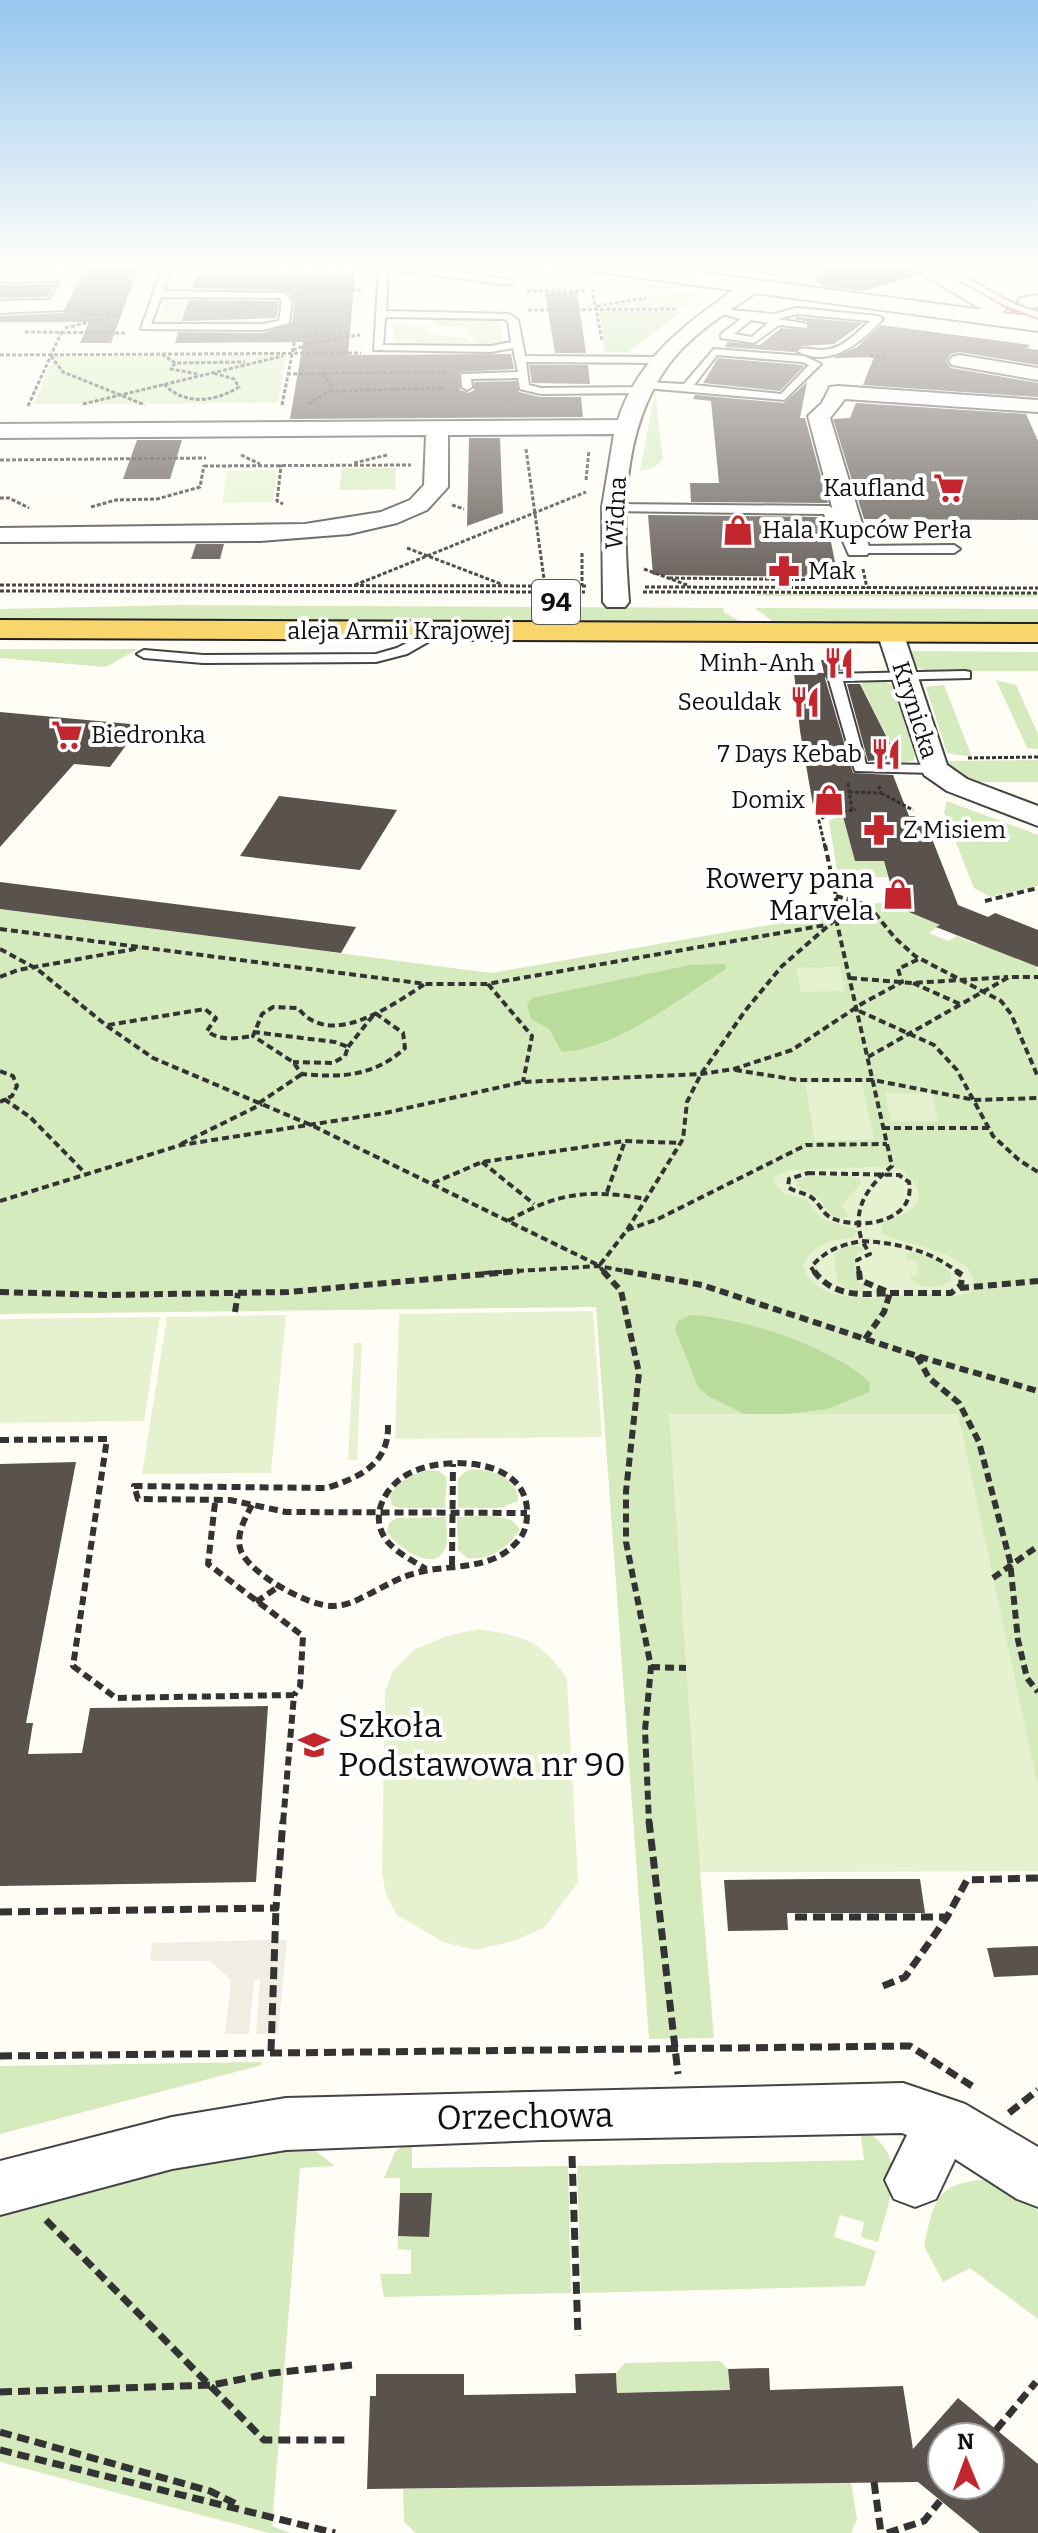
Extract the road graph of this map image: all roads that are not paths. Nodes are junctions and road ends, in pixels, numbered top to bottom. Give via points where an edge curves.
1 (524, 381) edge
2 (646, 381) edge
3 (692, 381) edge
4 (796, 381) edge
5 (642, 387) junction
6 (686, 389) junction
7 (883, 395) junction
8 (1038, 406) edge
9 (886, 419) dead end
10 (625, 427) junction
11 (437, 429) junction
12 (8, 431) edge
13 (622, 508) junction
14 (835, 531) dead end
15 (0, 535) edge
16 (954, 549) dead end
17 (858, 550) joint
18 (616, 595) road end
19 (0, 629) edge
20 (890, 632) junction
21 (1038, 633) edge
22 (965, 675) dead end
23 (903, 676) junction
24 (933, 764) junction
25 (1038, 817) edge
26 (962, 2107) junction
27 (915, 2180) dead end
28 (1038, 2180) edge
29 (14, 2184) edge

1 - 5 lane via 524,387 541,391
2 - 5 street, Widna
3 - 6 lane
4 - 6 lane via 784,397
5 - 6 lane
5 - 10 street, Widna
7 - 8 street
7 - 9 street
7 - 17 street via 838,392 819,416
10 - 11 street
10 - 13 street, Widna
11 - 12 street
11 - 15 street via 436,487 431,495 406,510 353,526 265,534
13 - 14 lane via 829,510
13 - 18 street, Widna via 612,575
16 - 17 lane
19 - 20 main road, aleja Armii Krajowej / 94
20 - 21 main road, aleja Armii Krajowej / 94
20 - 23 street, Krynicka
22 - 23 lane
23 - 24 street, Krynicka
23 - 24 lane via 835,677 860,768
24 - 25 street, Krynicka via 957,785
26 - 27 street
26 - 28 street, Orzechowa via 978,2139
26 - 29 street, Orzechowa via 286,2124 172,2143

